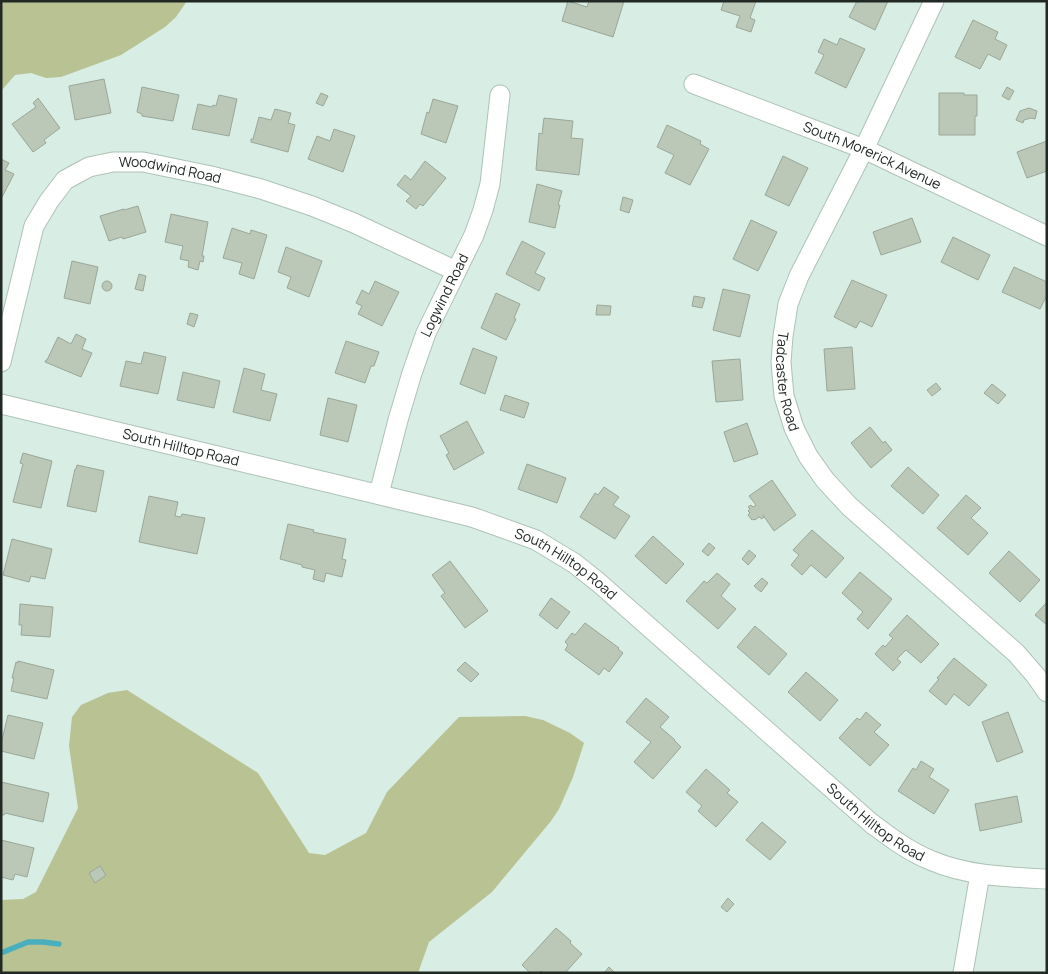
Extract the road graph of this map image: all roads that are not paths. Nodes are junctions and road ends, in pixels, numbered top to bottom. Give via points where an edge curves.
1 (934, 1) edge
2 (694, 84) dead end
3 (500, 95) dead end
4 (864, 149) junction
5 (1047, 236) edge
6 (456, 271) junction
7 (1, 362) edge
8 (1, 404) edge
9 (379, 494) junction
10 (1047, 692) edge
11 (980, 874) junction
12 (1047, 879) edge
13 (963, 973) edge

1 - 4 street, Tadcaster Road
2 - 4 street, South Morerick Avenue
3 - 6 street, Logwind Road via 486,201
4 - 5 street, South Morerick Avenue
4 - 10 street, Tadcaster Road via 788,304 782,362 784,396 794,428 824,480 1016,654
6 - 7 street, Woodwind Road via 354,223 261,189 142,162 112,162 89,167 65,180 34,226
6 - 9 street, Logwind Road via 426,334 412,373
8 - 9 street, South Hilltop Road
9 - 11 street, South Hilltop Road via 472,517 536,540 554,550 598,582 871,823 930,860
11 - 12 street, South Hilltop Road
11 - 13 street

